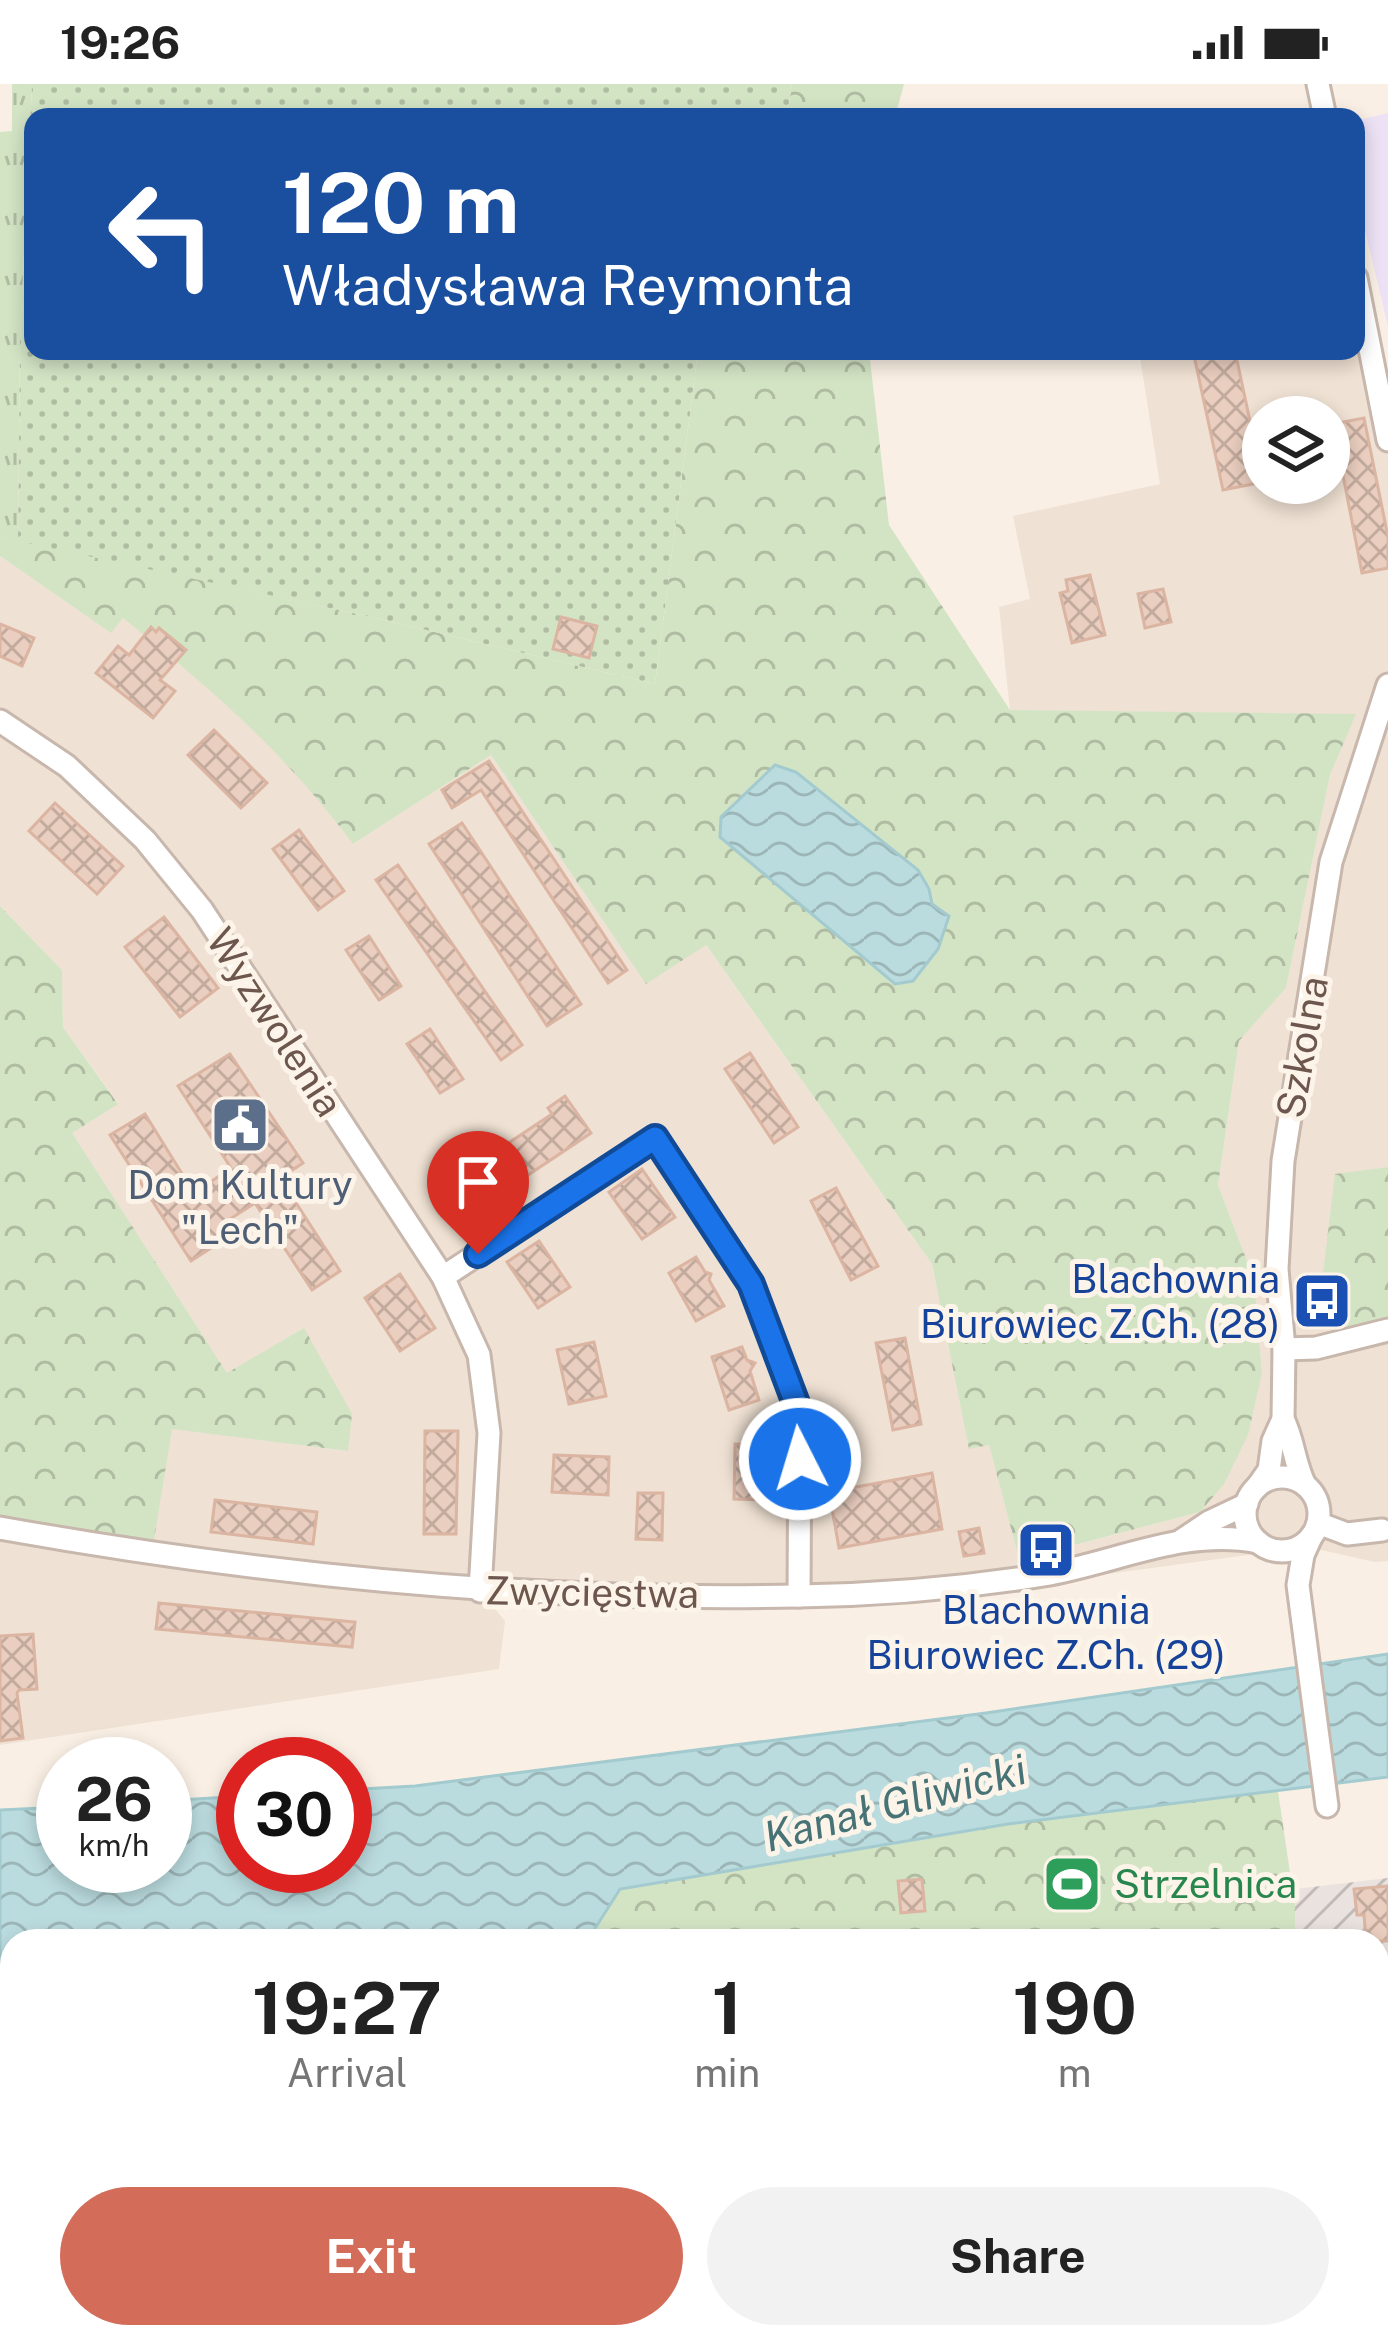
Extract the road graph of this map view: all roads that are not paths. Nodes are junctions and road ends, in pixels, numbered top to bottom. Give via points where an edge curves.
1 (1365, 324) edge
2 (1388, 440) edge
3 (1388, 685) edge
4 (0, 721) edge
5 (442, 1277) junction
6 (1388, 1330) edge
7 (1284, 1349) junction
8 (1283, 1419) junction
9 (1305, 1485) junction
10 (1252, 1496) junction
11 (0, 1528) edge
12 (1315, 1529) junction
13 (1382, 1530) dead end
14 (1182, 1540) junction
15 (1263, 1545) junction
16 (1298, 1585) junction
17 (480, 1591) junction
18 (799, 1596) junction
19 (1326, 1802) dead end

1 - 2 street
3 - 7 street, Szkolna via 1331,862 1283,1161 1277,1269
4 - 5 street, Wyzwolenia via 67,766 145,840 202,910
5 - 17 street, Wyzwolenia via 479,1355 489,1433
5 - 18 street via 655,1138 751,1284 800,1414
6 - 7 street
7 - 8 street, Szkolna
8 - 9 street, Szkolna
8 - 10 street, Szkolna via 1269,1470
9 - 10 street via 1276,1478
9 - 12 street via 1317,1502
10 - 14 street, Zwycięstwa
10 - 15 street via 1246,1524
11 - 17 street, Zwycięstwa
12 - 13 street
12 - 15 street via 1293,1549
12 - 16 street
14 - 15 street, Zwycięstwa
14 - 18 street, Zwycięstwa via 1049,1574
15 - 16 street
16 - 19 street
17 - 18 street, Zwycięstwa

